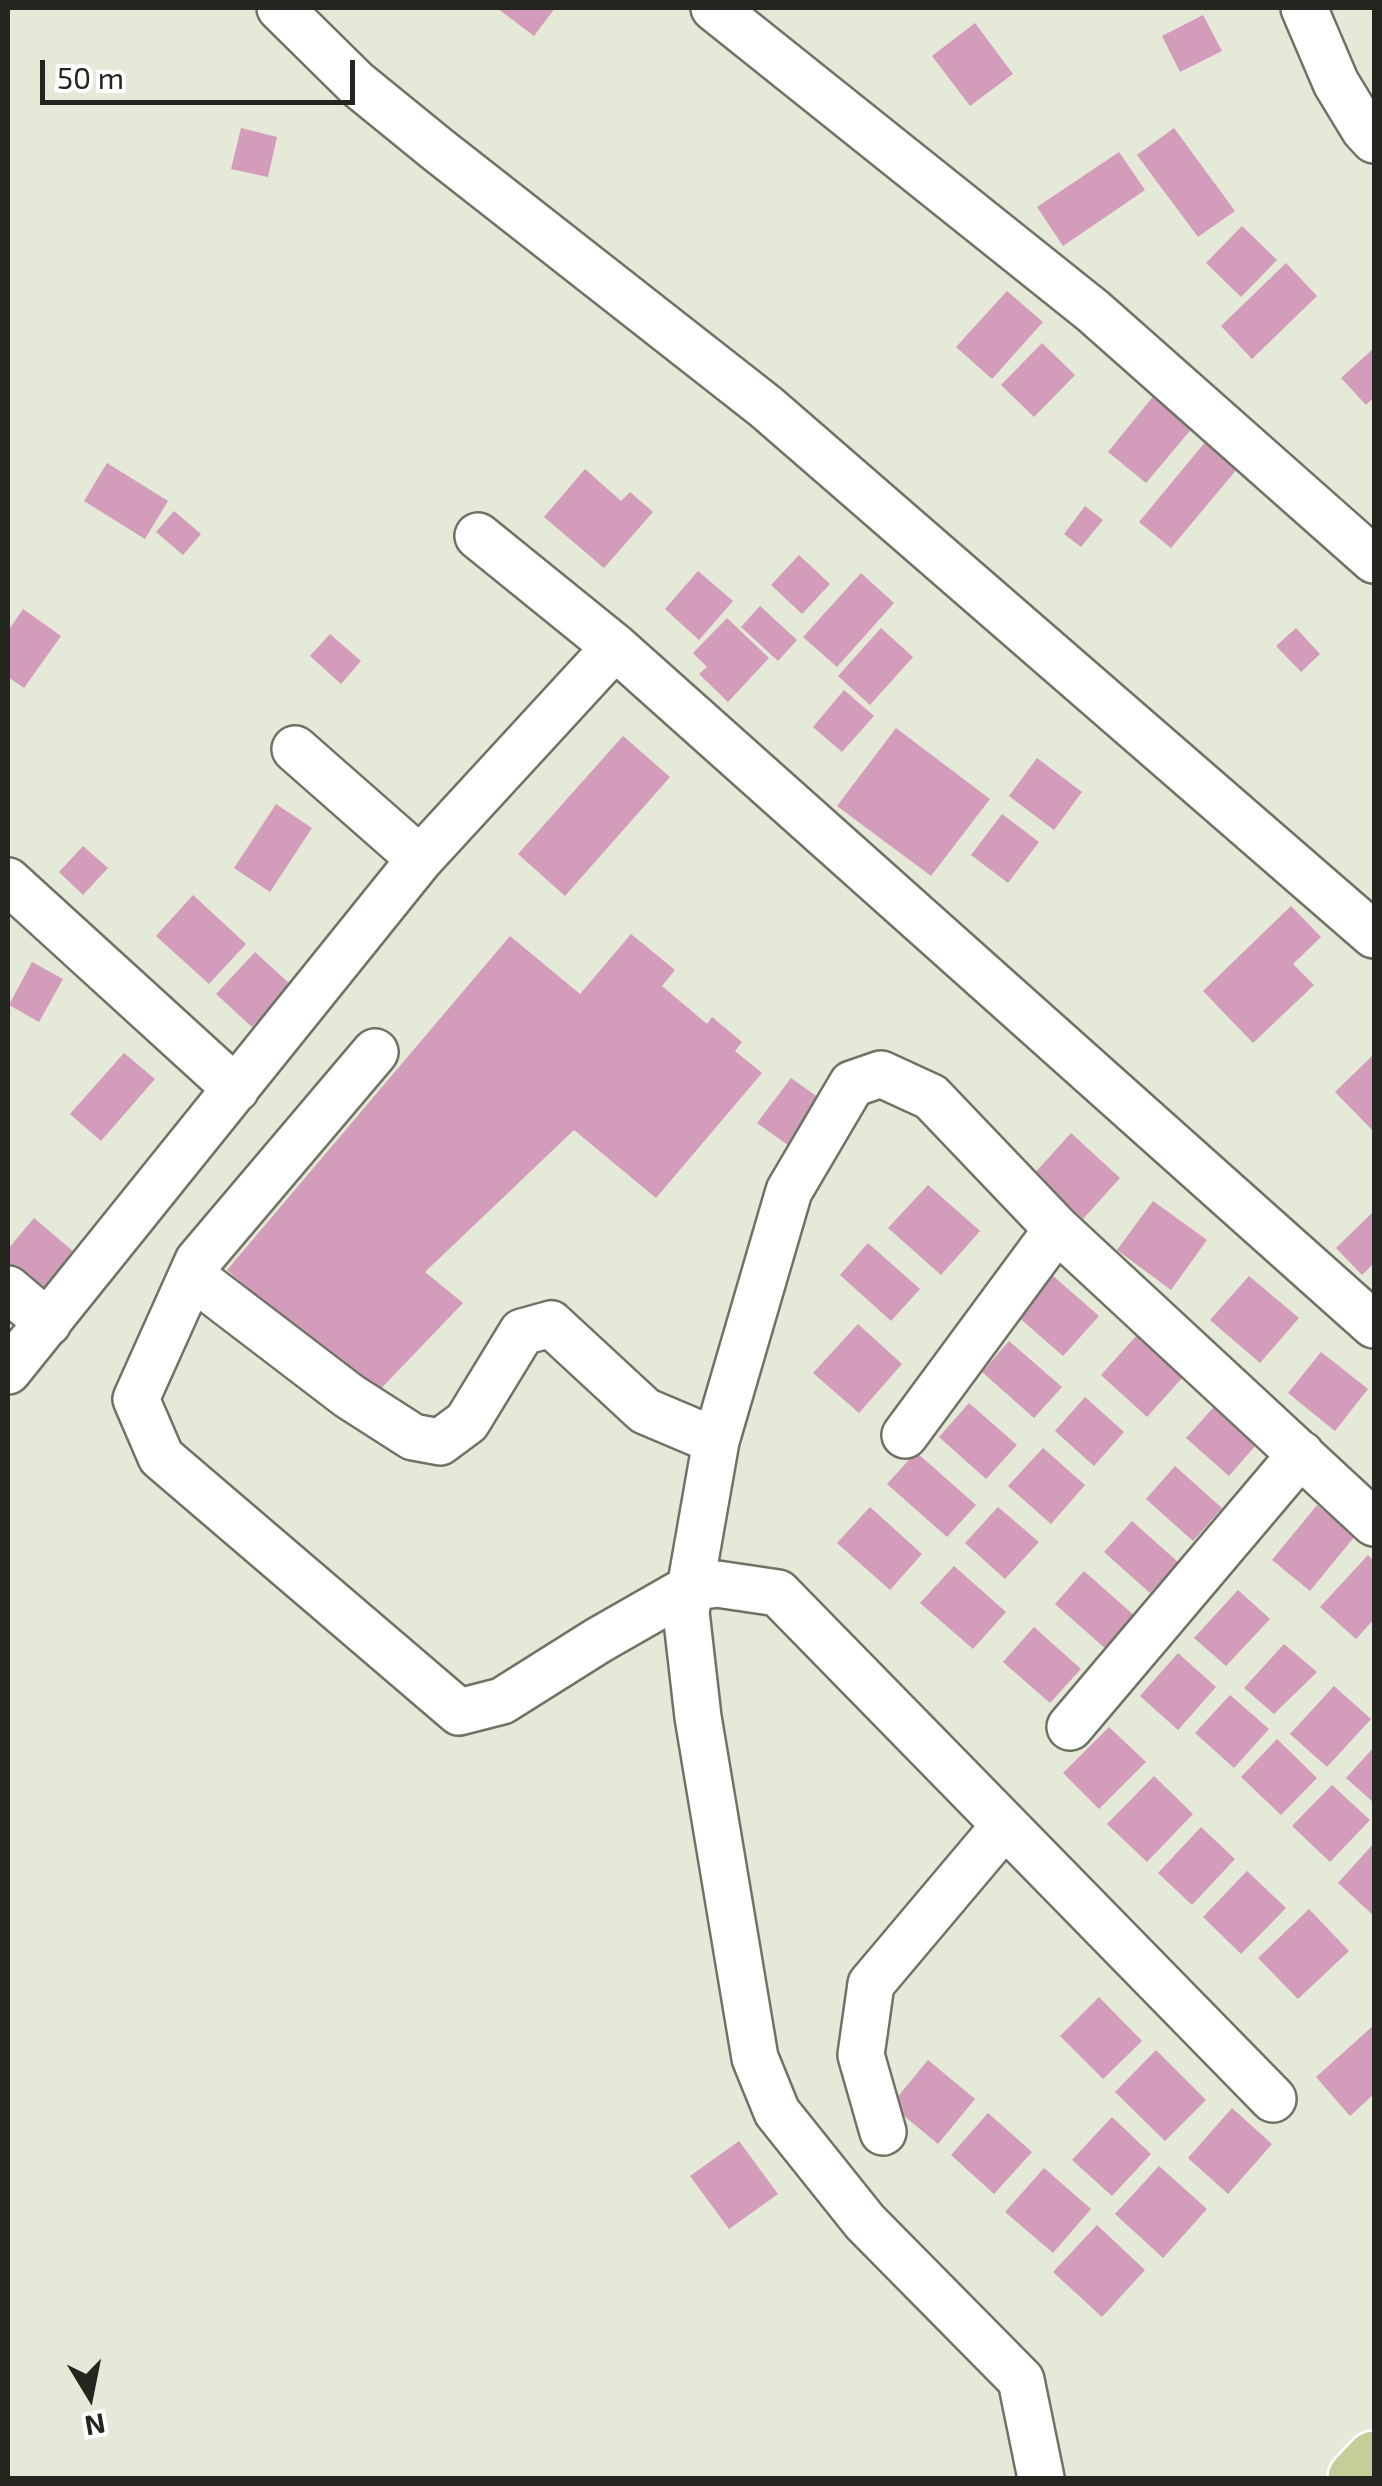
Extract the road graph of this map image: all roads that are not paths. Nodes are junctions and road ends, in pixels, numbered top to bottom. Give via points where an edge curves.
1 (280, 8) edge
2 (714, 8) edge
3 (1304, 8) edge
4 (1374, 140) edge
5 (478, 536) dead end
6 (1374, 560) edge
7 (615, 648) junction
8 (295, 749) dead end
9 (420, 859) junction
10 (8, 880) edge
11 (1374, 934) edge
12 (374, 1052) dead end
13 (236, 1089) junction
14 (1057, 1229) junction
15 (192, 1276) junction
16 (8, 1290) edge
17 (48, 1323) junction
18 (1374, 1325) edge
19 (8, 1371) edge
20 (905, 1436) dead end
21 (716, 1440) junction
22 (1301, 1454) junction
23 (1374, 1523) edge
24 (690, 1588) junction
25 (1070, 1727) dead end
26 (1005, 1825) junction
27 (1274, 2099) dead end
28 (883, 2132) dead end
29 (1374, 2459) edge
30 (1041, 2478) edge
31 (1356, 2478) edge

1 - 11 street via 396,116 766,407
2 - 6 street via 1094,312
3 - 4 street via 1336,83
5 - 7 street
7 - 9 street
7 - 18 street
8 - 9 street
9 - 13 street
10 - 13 street
12 - 15 street
13 - 17 street
14 - 20 street
14 - 21 street via 931,1097 881,1074 852,1084 789,1191
14 - 22 street
15 - 21 street via 413,1437 440,1442 468,1422 522,1332 551,1324 645,1411
15 - 24 street via 136,1399 161,1457 459,1712 502,1701
16 - 17 street
17 - 19 street
21 - 24 street
22 - 23 street
22 - 25 street
24 - 26 street via 717,1584 778,1593
24 - 30 street via 686,1612 698,1717 755,2058 777,2112 865,2222 1022,2380
26 - 27 street
26 - 28 street via 872,1984 861,2055
29 - 31 main road

